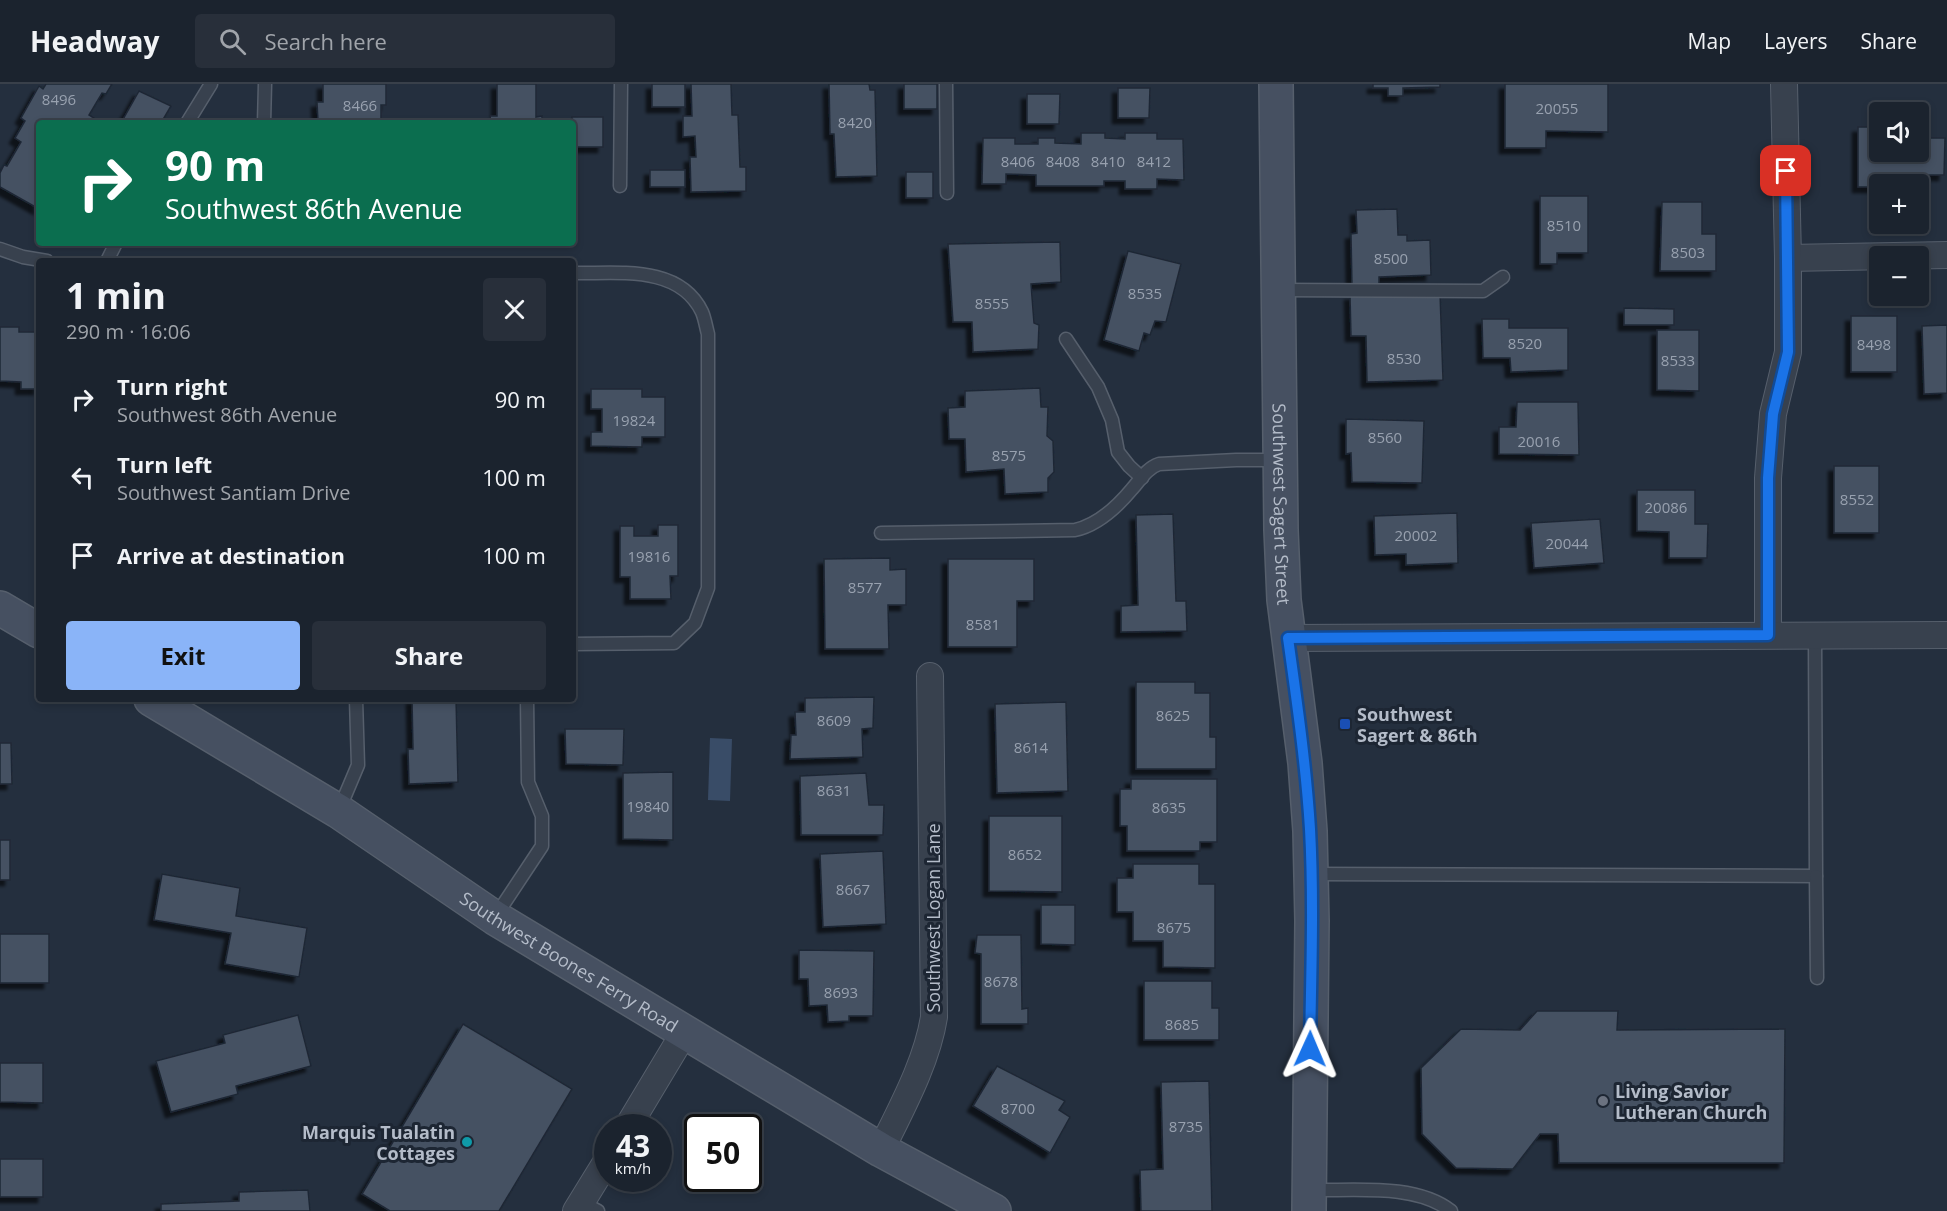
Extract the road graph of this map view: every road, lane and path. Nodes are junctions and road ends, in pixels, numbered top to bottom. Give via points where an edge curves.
1 (211, 84) edge
2 (265, 84) edge
3 (621, 84) edge
4 (946, 84) edge
5 (1276, 84) edge
6 (1784, 84) edge
7 (189, 120) edge
8 (264, 120) edge
9 (620, 186) dead end
10 (947, 194) dead end
11 (0, 249) edge
12 (1947, 255) edge
13 (1788, 258) junction
14 (36, 259) edge
15 (576, 273) edge
16 (1503, 277) dead end
17 (1278, 290) junction
18 (1066, 339) dead end
19 (1280, 460) junction
20 (1142, 478) junction
21 (881, 533) dead end
22 (0, 608) edge
23 (36, 629) edge
24 (1768, 635) junction
25 (1815, 635) junction
26 (1947, 635) edge
27 (1288, 638) junction
28 (576, 644) edge
29 (930, 676) dead end
30 (156, 702) edge
31 (356, 702) edge
32 (527, 702) edge
33 (338, 811) junction
34 (1311, 874) junction
35 (1816, 876) junction
36 (495, 918) junction
37 (1817, 978) dead end
38 (684, 1033) junction
39 (635, 1114) edge
40 (881, 1150) junction
41 (594, 1189) edge
42 (1309, 1200) edge
43 (585, 1208) edge
44 (994, 1211) edge
45 (1451, 1211) edge

1 - 7 lane
2 - 8 lane
3 - 9 lane
4 - 10 lane
5 - 17 main road, Southwest Sagert Street
6 - 13 street
11 - 14 lane
12 - 13 street
13 - 24 street via 1788,352 1773,414 1768,478
15 - 28 lane via 652,275 674,283 690,295 702,312 708,334 708,588 695,623 674,643
16 - 17 lane via 1483,291
17 - 19 main road, Southwest Sagert Street
18 - 20 lane via 1098,387 1112,420 1118,452
19 - 20 lane via 1168,463 1152,466
19 - 27 main road, Southwest Sagert Street
20 - 21 lane via 1110,512 1075,530
22 - 23 main road
24 - 25 street
24 - 27 street
25 - 26 street
25 - 35 lane
27 - 34 main road, Southwest Sagert Street via 1305,763
29 - 40 street, Southwest Logan Lane via 934,1017 925,1052
30 - 33 main road, Southwest Boones Ferry Road
31 - 33 lane via 358,765
32 - 36 lane via 528,782 542,816 542,846
33 - 36 main road, Southwest Boones Ferry Road
34 - 35 lane
34 - 42 main road, Southwest Sagert Street
35 - 37 lane
36 - 38 main road, Southwest Boones Ferry Road
38 - 39 street
38 - 40 main road, Southwest Boones Ferry Road
40 - 44 main road, Southwest Boones Ferry Road
41 - 43 street
42 - 45 lane via 1388,1191 1439,1202

